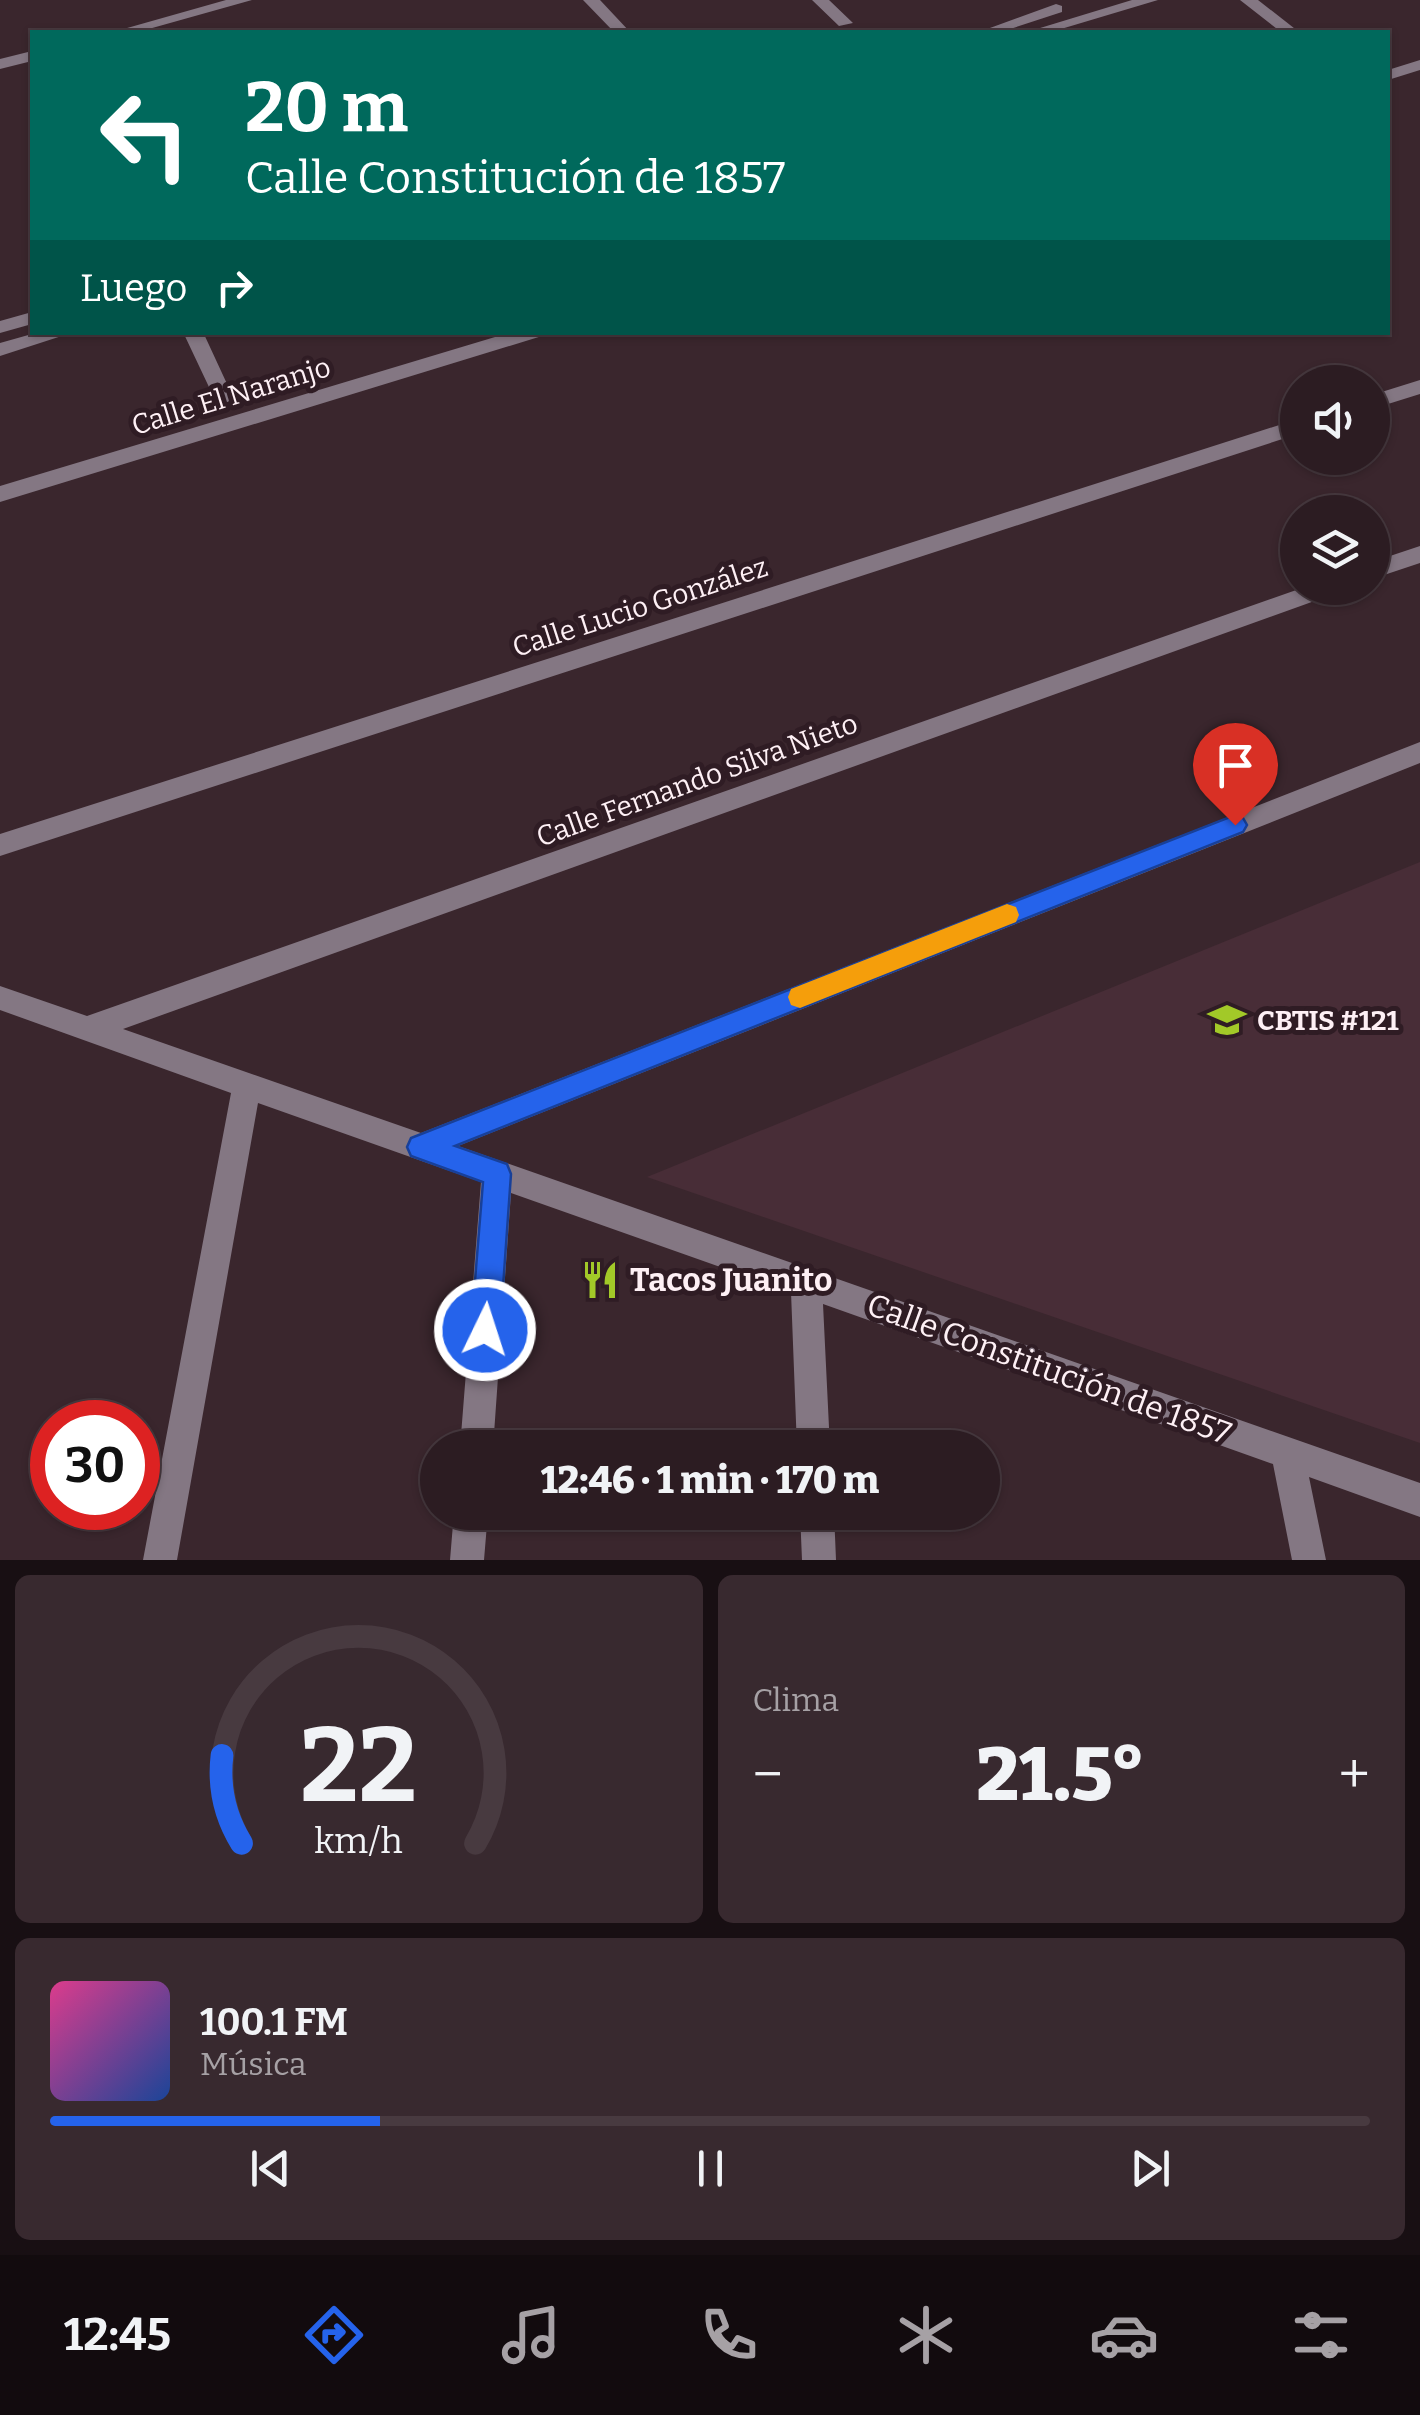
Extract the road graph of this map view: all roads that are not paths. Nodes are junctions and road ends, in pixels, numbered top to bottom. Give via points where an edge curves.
1 (244, 0) edge
2 (591, 0) edge
3 (820, 0) edge
4 (1089, 0) edge
5 (1150, 0) edge
6 (1248, 0) edge
7 (192, 14) junction
8 (845, 22) dead end
9 (1057, 29) edge
10 (129, 30) edge
11 (204, 30) edge
12 (620, 30) edge
13 (993, 30) edge
14 (1288, 30) edge
15 (30, 56) edge
16 (0, 64) edge
17 (1420, 65) edge
18 (1390, 73) edge
19 (30, 319) edge
20 (0, 327) edge
21 (53, 335) edge
22 (194, 335) edge
23 (525, 335) edge
24 (0, 350) edge
25 (1420, 387) edge
26 (1390, 396) edge
27 (224, 399) dead end
28 (1280, 432) edge
29 (0, 494) edge
30 (1420, 554) edge
31 (1390, 565) edge
32 (1280, 604) edge
33 (1420, 752) edge
34 (0, 845) edge
35 (0, 998) edge
36 (88, 1029) junction
37 (246, 1085) junction
38 (420, 1147) junction
39 (497, 1174) junction
40 (806, 1283) junction
41 (477, 1430) edge
42 (813, 1430) edge
43 (1287, 1453) junction
44 (1420, 1500) edge
45 (470, 1530) edge
46 (817, 1530) edge
47 (160, 1560) edge
48 (468, 1560) edge
49 (819, 1560) edge
50 (1310, 1560) edge

1 - 7 street
2 - 12 street
3 - 8 street
4 - 13 street
5 - 9 street
6 - 14 street
7 - 10 street
7 - 11 street
15 - 16 street
17 - 18 street
19 - 20 street
21 - 24 street
22 - 27 street
23 - 29 street, Calle El Naranjo
25 - 26 street
28 - 34 street, Calle Lucio González
30 - 31 street
32 - 36 street, Calle Fernando Silva Nieto
33 - 38 street
35 - 36 street, Calle Constitución de 1857
36 - 37 street, Calle Constitución de 1857
37 - 38 street, Calle Constitución de 1857
37 - 47 street
38 - 39 street, Calle Constitución de 1857
39 - 40 street, Calle Constitución de 1857
39 - 41 street
40 - 42 street
40 - 43 street, Calle Constitución de 1857
43 - 44 street, Calle Constitución de 1857
43 - 50 street
45 - 48 street
46 - 49 street

